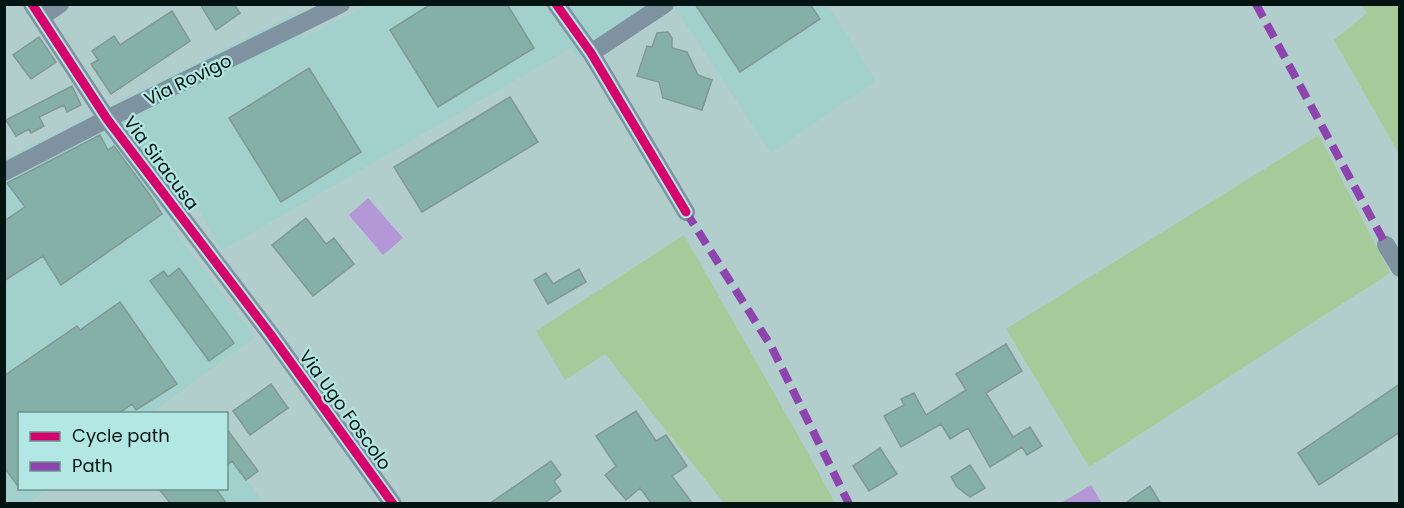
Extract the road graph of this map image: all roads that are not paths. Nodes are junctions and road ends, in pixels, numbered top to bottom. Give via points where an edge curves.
1 (60, 4) edge
2 (341, 4) edge
3 (556, 4) edge
4 (665, 4) edge
5 (37, 11) edge
6 (591, 53) junction
7 (107, 119) junction
8 (4, 172) edge
9 (686, 212) dead end
10 (1386, 245) dead end
11 (1400, 268) edge
12 (271, 335) joint
13 (393, 504) edge

1 - 5 street
2 - 7 street, Via Rovigo
3 - 6 street
4 - 6 street
5 - 7 street, Via Siracusa
6 - 9 street
7 - 8 street, Via Rovigo
7 - 12 street, Via Siracusa
10 - 11 street
12 - 13 street, Via Ugo Foscolo

